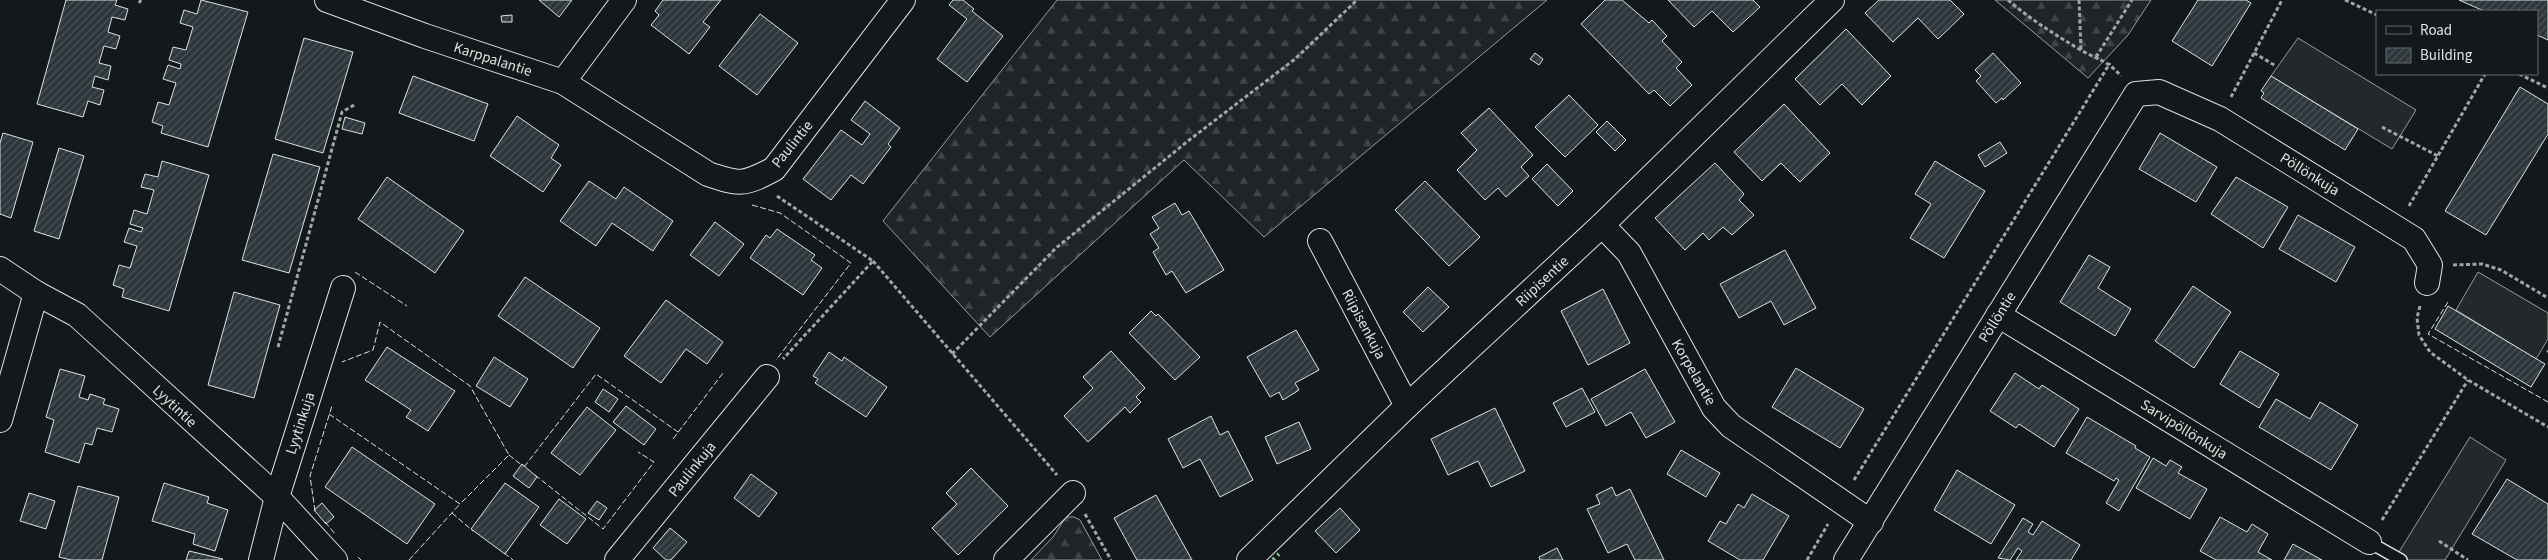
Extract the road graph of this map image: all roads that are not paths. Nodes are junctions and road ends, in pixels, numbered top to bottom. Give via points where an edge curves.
1 (327, 0) edge
2 (624, 0) edge
3 (903, 0) edge
4 (1832, 0) edge
5 (563, 82) junction
6 (2136, 94) joint
7 (1602, 225) junction
8 (1320, 241) dead end
9 (0, 269) edge
10 (2429, 274) road end
11 (343, 288) dead end
12 (36, 293) junction
13 (1998, 315) junction
14 (767, 377) road end
15 (1407, 406) junction
16 (0, 420) edge
17 (1073, 493) road end
18 (277, 498) junction
19 (1871, 522) junction
20 (2369, 542) joint
21 (1851, 558) edge
22 (261, 560) edge
23 (335, 560) edge
24 (617, 560) edge
25 (1006, 560) edge
26 (1248, 560) edge
27 (2401, 560) edge

1 - 5 street, Karppalantie
2 - 5 street
3 - 5 street, Paulintie via 774,169 753,180 734,183 708,174
4 - 7 street, Riipisentie
6 - 10 street, Pöllönkuja via 2159,92 2220,119 2414,239
6 - 13 street, Pöllöntie
7 - 15 street, Riipisentie
7 - 19 street, Korpelantie via 1629,253 1714,408 1731,426
8 - 15 street, Riipisenkuja
9 - 12 street, Lyytintie
11 - 18 street, Lyytinkuja
12 - 16 street
12 - 18 street, Lyytintie via 77,315
13 - 19 street, Pöllöntie
13 - 20 street, Sarvipöllönkuja
14 - 24 street, Paulinkuja
15 - 26 street, Riipisentie
17 - 25 street
18 - 22 street, Lyytinkuja
18 - 23 street, Lyytintie
19 - 21 street, Pöllöntie
20 - 27 lane

